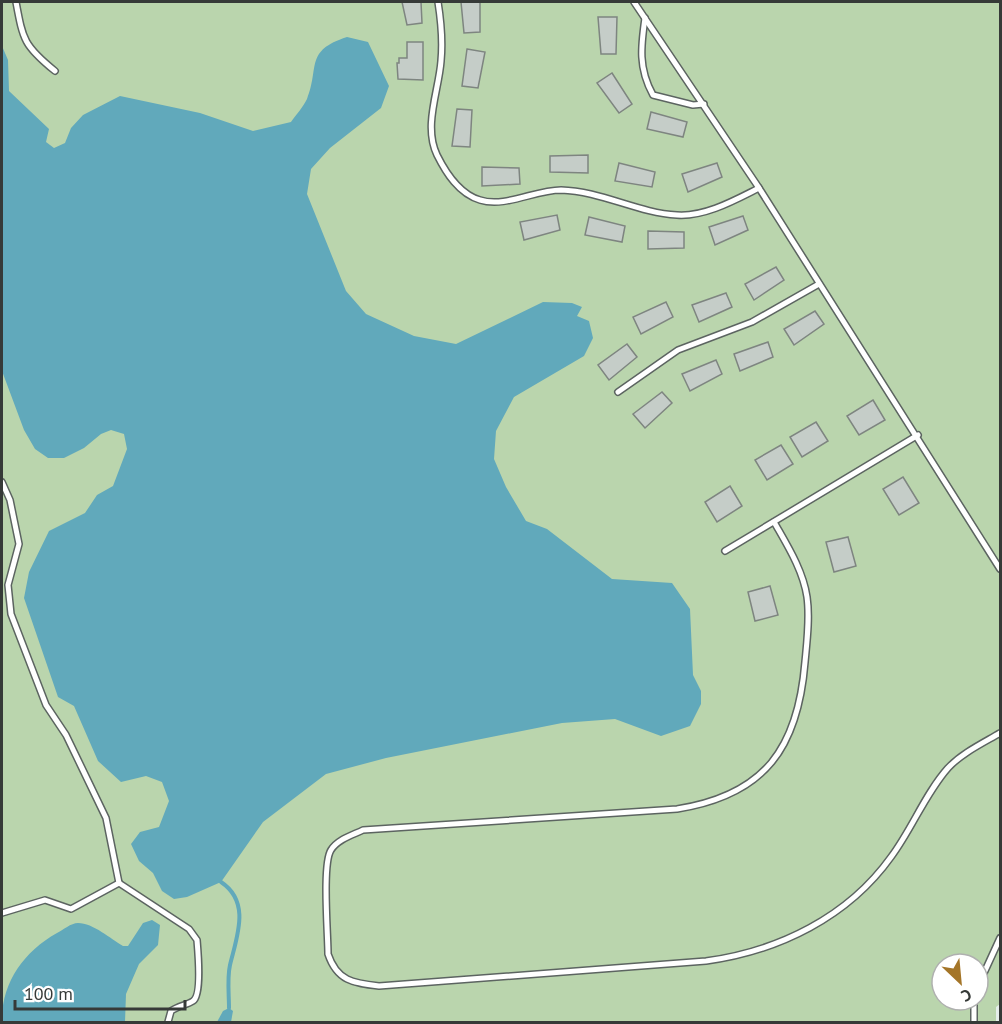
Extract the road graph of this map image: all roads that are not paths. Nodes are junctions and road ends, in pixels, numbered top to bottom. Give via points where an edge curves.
1 (16, 2) edge
2 (438, 2) edge
3 (634, 2) edge
4 (645, 18) junction
5 (55, 71) dead end
6 (704, 104) junction
7 (759, 188) junction
8 (819, 284) junction
9 (618, 392) dead end
10 (918, 435) junction
11 (2, 482) edge
12 (774, 522) junction
13 (725, 551) dead end
14 (1000, 568) edge
15 (1000, 733) edge
16 (119, 883) junction
17 (2, 913) edge
18 (1000, 938) edge
19 (990, 960) edge
20 (168, 1023) edge

1 - 5 lane via 25,41
2 - 7 lane via 442,59 431,137 447,172 469,195 482,201 497,201 560,190 677,215 728,204
3 - 4 lane
4 - 6 lane
4 - 6 lane via 640,58 653,95
6 - 7 lane
7 - 8 lane
8 - 9 lane via 752,322 678,350
8 - 10 lane
10 - 12 lane
10 - 14 lane
11 - 16 lane via 19,544 8,585 11,614 45,705 66,735 106,818
12 - 13 lane
12 - 15 lane via 796,562 807,597 802,694 794,723 773,762 729,796 707,804 363,830 343,839 331,849 327,864 328,954 333,968 343,978 379,986 706,961 773,946 853,899 890,859 948,768
16 - 17 lane via 71,909 45,900
16 - 20 lane via 189,929 197,940 198,995 171,1011
18 - 19 lane

